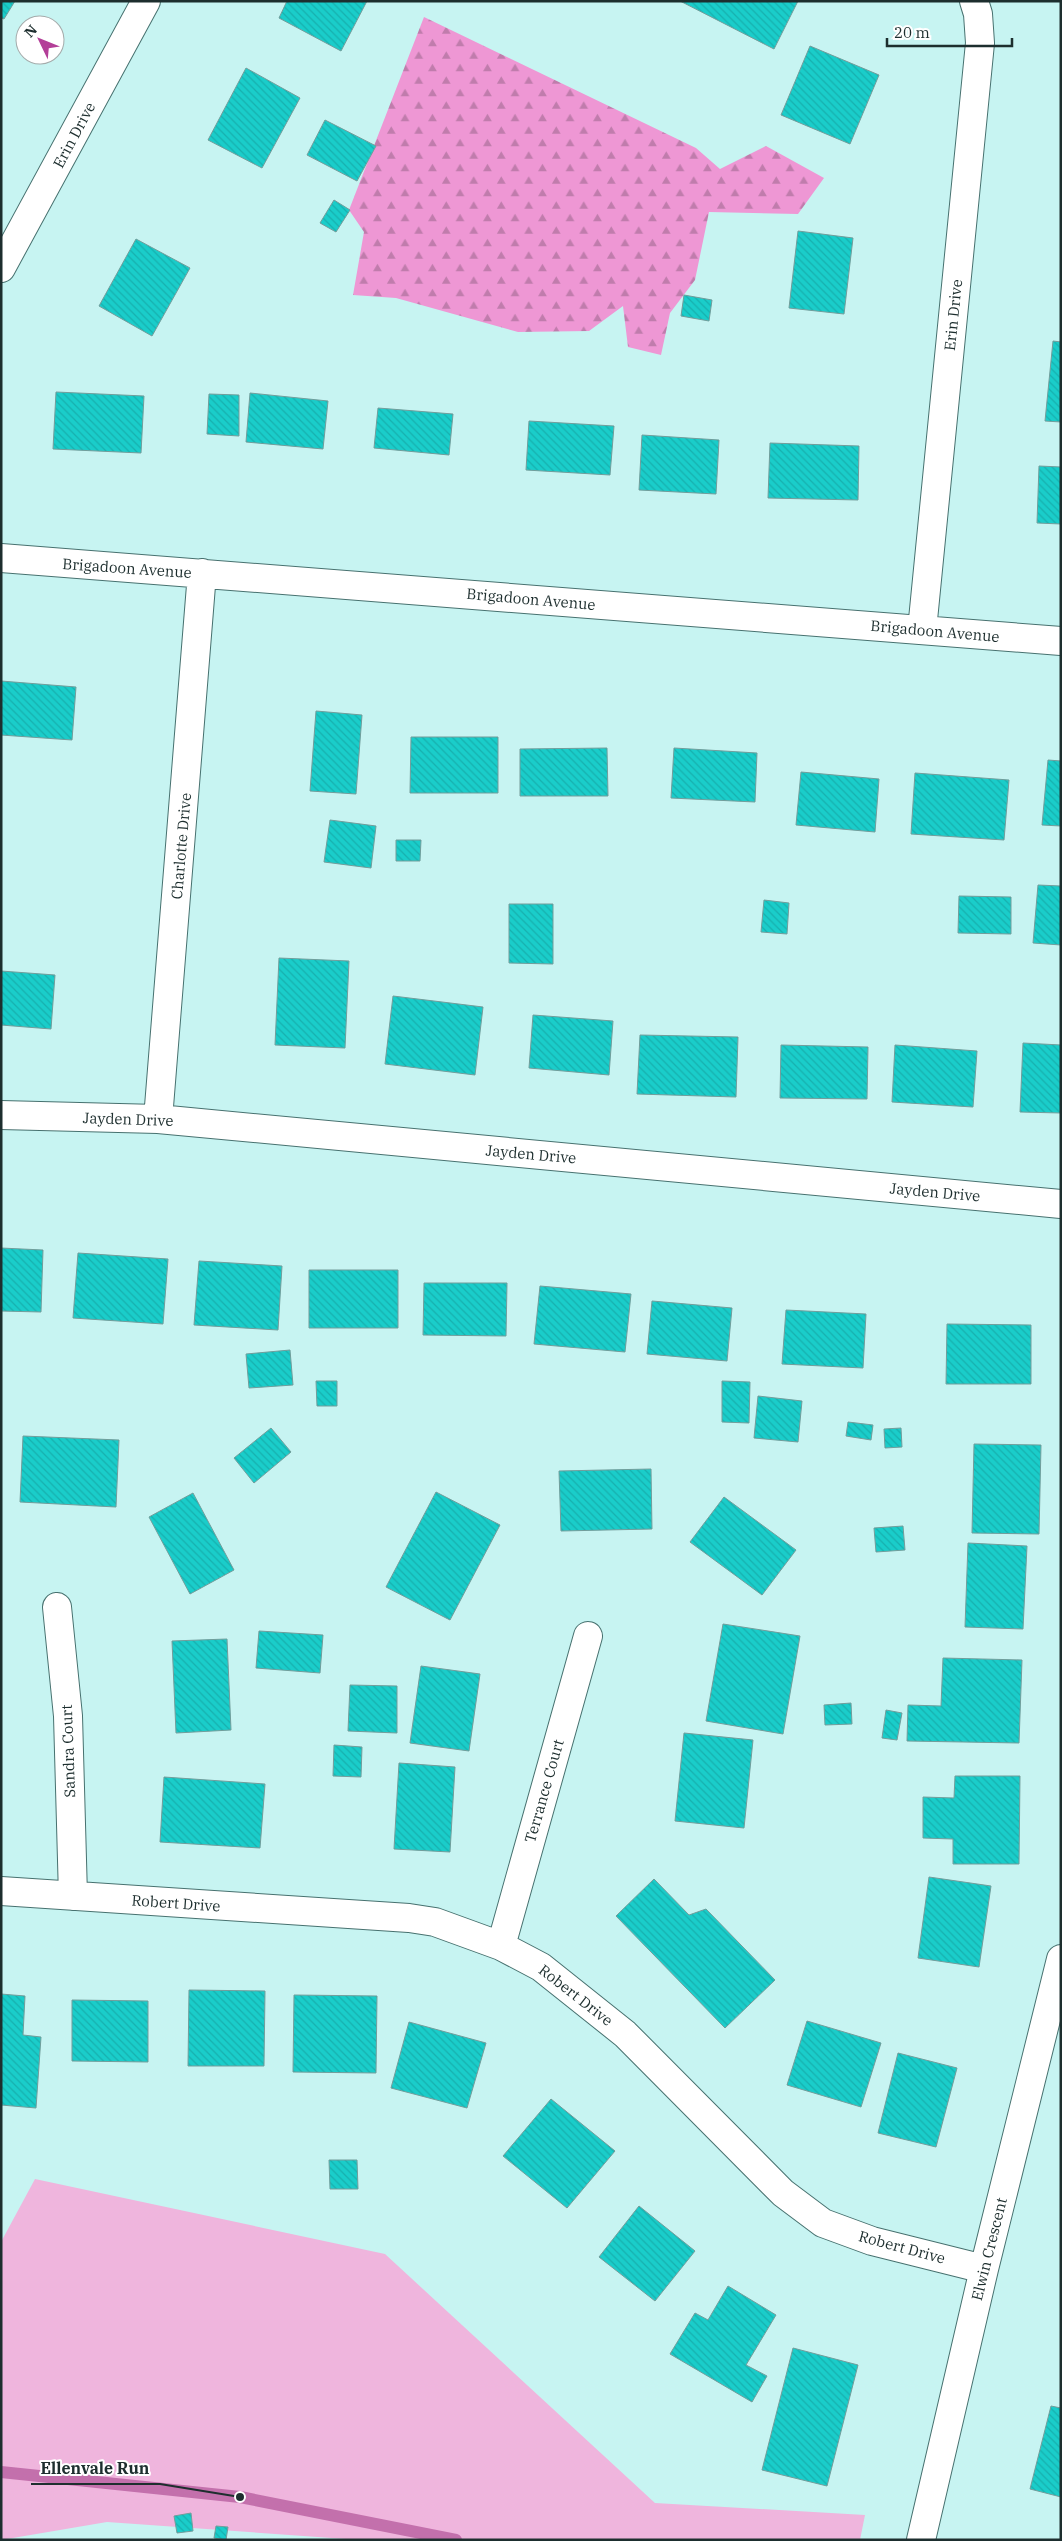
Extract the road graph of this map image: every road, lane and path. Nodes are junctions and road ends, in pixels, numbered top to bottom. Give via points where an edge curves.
1 (146, 1) edge
2 (974, 1) edge
3 (1, 268) edge
4 (1, 558) edge
5 (202, 573) junction
6 (922, 630) junction
7 (1061, 641) edge
8 (1, 1114) edge
9 (158, 1119) junction
10 (1061, 1204) edge
11 (58, 1607) dead end
12 (588, 1636) dead end
13 (1, 1890) edge
14 (73, 1896) junction
15 (501, 1946) junction
16 (1061, 1959) edge
17 (984, 2269) junction
18 (921, 2540) edge

1 - 3 street, Erin Drive
2 - 6 street, Erin Drive via 980,43
4 - 5 street, Brigadoon Avenue
5 - 6 street, Brigadoon Avenue
5 - 9 street, Charlotte Drive
6 - 7 street, Brigadoon Avenue
8 - 9 street, Jayden Drive
9 - 10 street, Jayden Drive
11 - 14 street, Sandra Court via 68,1716
12 - 15 street, Terrance Court
13 - 14 street, Robert Drive
14 - 15 street, Robert Drive via 409,1918 435,1922
15 - 17 street, Robert Drive via 541,1967 626,2034 783,2193 823,2222 872,2241
16 - 17 street, Elwin Crescent
17 - 18 street, Elwin Crescent

